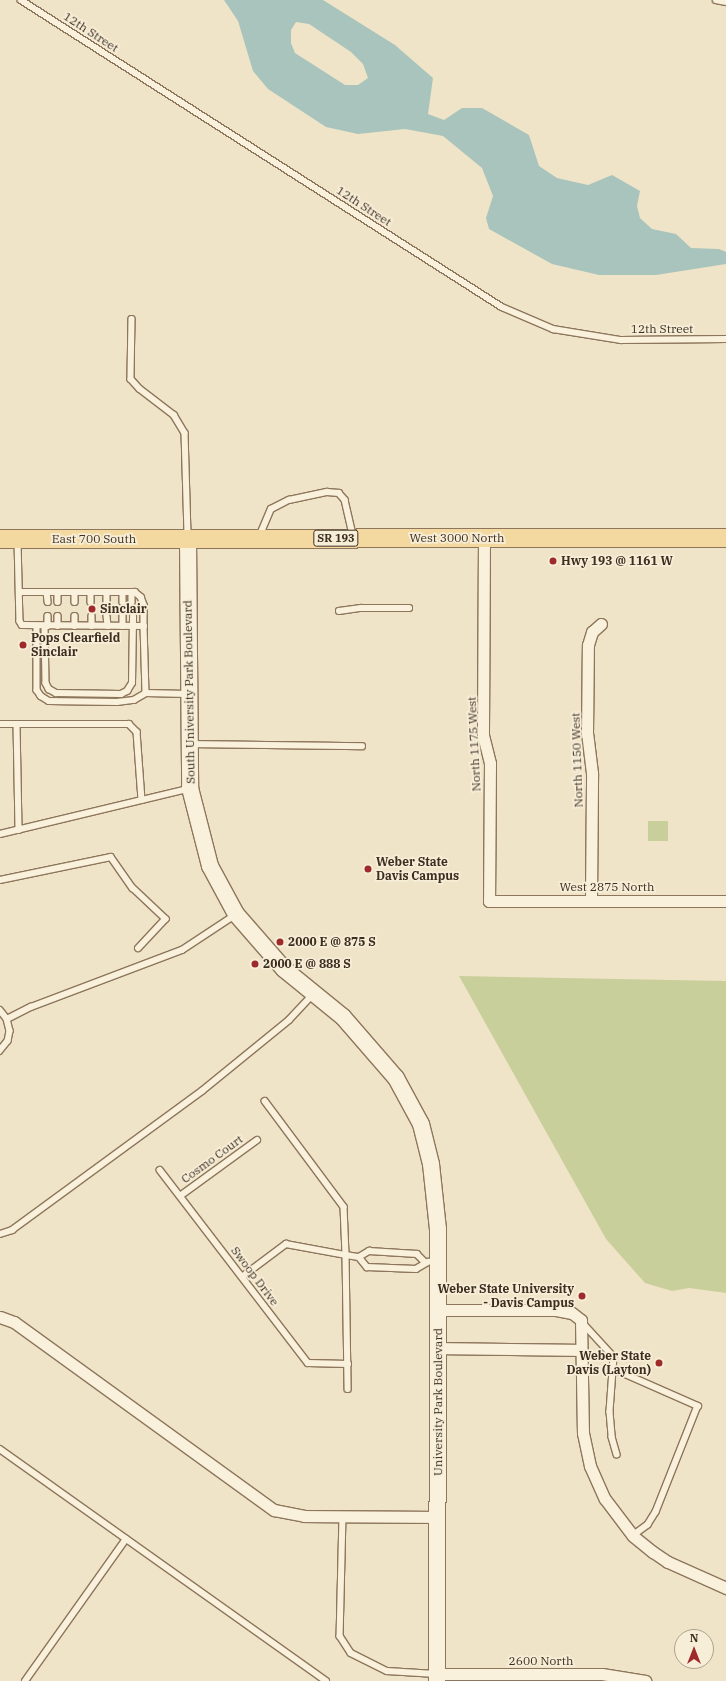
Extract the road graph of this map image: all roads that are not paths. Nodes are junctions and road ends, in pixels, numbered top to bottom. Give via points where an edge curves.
1 (21, 0) edge
2 (716, 0) edge
3 (726, 2) edge
4 (132, 320) dead end
5 (726, 339) edge
6 (354, 538) junction
7 (484, 538) junction
8 (726, 538) edge
9 (0, 539) edge
10 (18, 539) junction
11 (188, 539) junction
12 (258, 539) junction
13 (19, 592) junction
14 (47, 592) junction
15 (58, 592) junction
16 (75, 592) junction
17 (91, 592) junction
18 (107, 592) junction
19 (122, 592) junction
20 (132, 592) junction
21 (48, 602) dead end
22 (58, 602) dead end
23 (75, 602) dead end
24 (91, 602) dead end
25 (107, 602) dead end
26 (123, 602) dead end
27 (132, 602) dead end
28 (409, 608) dead end
29 (339, 611) dead end
30 (48, 616) dead end
31 (58, 616) dead end
32 (75, 616) dead end
33 (92, 616) dead end
34 (107, 616) dead end
35 (123, 616) dead end
36 (133, 617) dead end
37 (601, 624) dead end
38 (37, 626) junction
39 (47, 626) junction
40 (58, 626) junction
41 (75, 626) junction
42 (92, 626) junction
43 (108, 626) junction
44 (123, 626) junction
45 (133, 626) junction
46 (144, 626) junction
47 (146, 693) junction
48 (188, 694) junction
49 (0, 724) edge
50 (17, 724) junction
51 (188, 744) junction
52 (362, 746) dead end
53 (190, 788) junction
54 (142, 800) junction
55 (19, 830) junction
56 (0, 834) edge
57 (0, 880) edge
58 (591, 899) junction
59 (489, 901) joint
60 (726, 901) edge
61 (236, 914) junction
62 (139, 948) dead end
63 (313, 994) junction
64 (0, 1010) edge
65 (7, 1019) junction
66 (0, 1051) edge
67 (265, 1101) dead end
68 (421, 1124) joint
69 (257, 1140) dead end
70 (160, 1170) dead end
71 (180, 1196) junction
72 (0, 1234) edge
73 (346, 1255) junction
74 (359, 1257) junction
75 (432, 1262) junction
76 (242, 1277) junction
77 (438, 1310) junction
78 (0, 1317) edge
79 (581, 1320) junction
80 (438, 1348) junction
81 (581, 1350) junction
82 (348, 1364) junction
83 (614, 1369) junction
84 (348, 1389) dead end
85 (0, 1449) edge
86 (617, 1454) dead end
87 (343, 1516) junction
88 (437, 1516) junction
89 (633, 1536) junction
90 (126, 1539) junction
91 (726, 1588) edge
92 (437, 1677) edge
93 (25, 1681) edge
94 (326, 1681) edge
95 (645, 1681) edge

1 - 5 lane, 12th Street via 502,307 553,329 621,340
2 - 3 lane
4 - 11 lane via 131,379 174,415 185,432
6 - 7 main road, West 3000 North / SR 193
6 - 12 main road, West 3000 North / SR 193
6 - 12 lane via 345,500 340,493 327,492 289,500 271,509
7 - 8 main road, West 3000 North / SR 193
7 - 59 street, North 1175 West via 484,735 490,763
9 - 10 main road, East 700 South / SR 193
10 - 11 main road, East 700 South / SR 193
10 - 13 lane
11 - 12 main road, West 3000 North / SR 193
11 - 48 street, South University Park Boulevard
13 - 14 lane
13 - 38 lane via 22,625
14 - 15 lane
14 - 21 lane
15 - 16 lane
15 - 22 lane
16 - 17 lane
16 - 23 lane
17 - 18 lane
17 - 24 lane
18 - 19 lane
18 - 25 lane
19 - 20 lane
19 - 26 lane
20 - 27 lane
20 - 46 lane via 141,597
28 - 29 lane via 361,608
30 - 39 lane
31 - 40 lane
32 - 41 lane
33 - 42 lane
34 - 43 lane
35 - 44 lane
36 - 45 lane
37 - 58 street, North 1150 West via 592,632 588,645 587,734 592,773
38 - 39 lane
38 - 47 lane via 37,690 45,699 117,702 134,700
39 - 40 lane
39 - 45 lane via 46,683 49,690 56,693 121,694 127,691 132,683
40 - 41 lane
41 - 42 lane
42 - 43 lane
43 - 44 lane
44 - 45 lane
45 - 46 lane
46 - 47 lane
47 - 48 lane
48 - 51 street, South University Park Boulevard
49 - 50 lane
50 - 54 lane via 129,724 137,732
50 - 55 lane
51 - 52 lane
51 - 53 street, South University Park Boulevard
53 - 54 lane
53 - 61 street, South University Park Boulevard via 210,866
54 - 55 lane
55 - 56 lane
57 - 62 lane via 111,857 133,888 166,919
58 - 59 street, West 2875 North
58 - 60 street, West 2875 North
61 - 63 street, South University Park Boulevard via 284,969
61 - 65 lane via 182,950 31,1007
63 - 68 street, South University Park Boulevard via 343,1017 370,1045 396,1078
63 - 72 lane via 289,1020 202,1091 12,1230
64 - 65 lane
65 - 66 lane via 9,1036
67 - 73 lane via 344,1207
68 - 75 street, University Park Boulevard via 436,1192
69 - 71 lane, Cosmo Court
70 - 71 lane, Swoop Drive
71 - 76 lane, Swoop Drive
73 - 74 lane
73 - 76 lane via 286,1244
73 - 82 lane
74 - 75 lane via 369,1251 417,1254
74 - 75 lane via 367,1267 416,1269
75 - 77 street, University Park Boulevard
76 - 82 lane, Swoop Drive via 308,1363
77 - 79 street via 556,1310 572,1314
77 - 80 street, University Park Boulevard
78 - 87 street via 14,1322 274,1510 304,1516
79 - 81 street
79 - 83 lane via 614,1357
80 - 81 street
80 - 88 street, University Park Boulevard
81 - 89 street via 583,1433 590,1466 613,1511
82 - 84 lane
83 - 86 lane via 610,1412 612,1437
83 - 89 lane via 698,1406 656,1512 648,1525
85 - 90 lane
87 - 88 street
87 - 92 lane via 340,1636 351,1652 387,1671
88 - 92 street, University Park Boulevard
89 - 91 street via 668,1562
90 - 93 lane
90 - 94 lane
92 - 95 street, 2600 North via 602,1674

